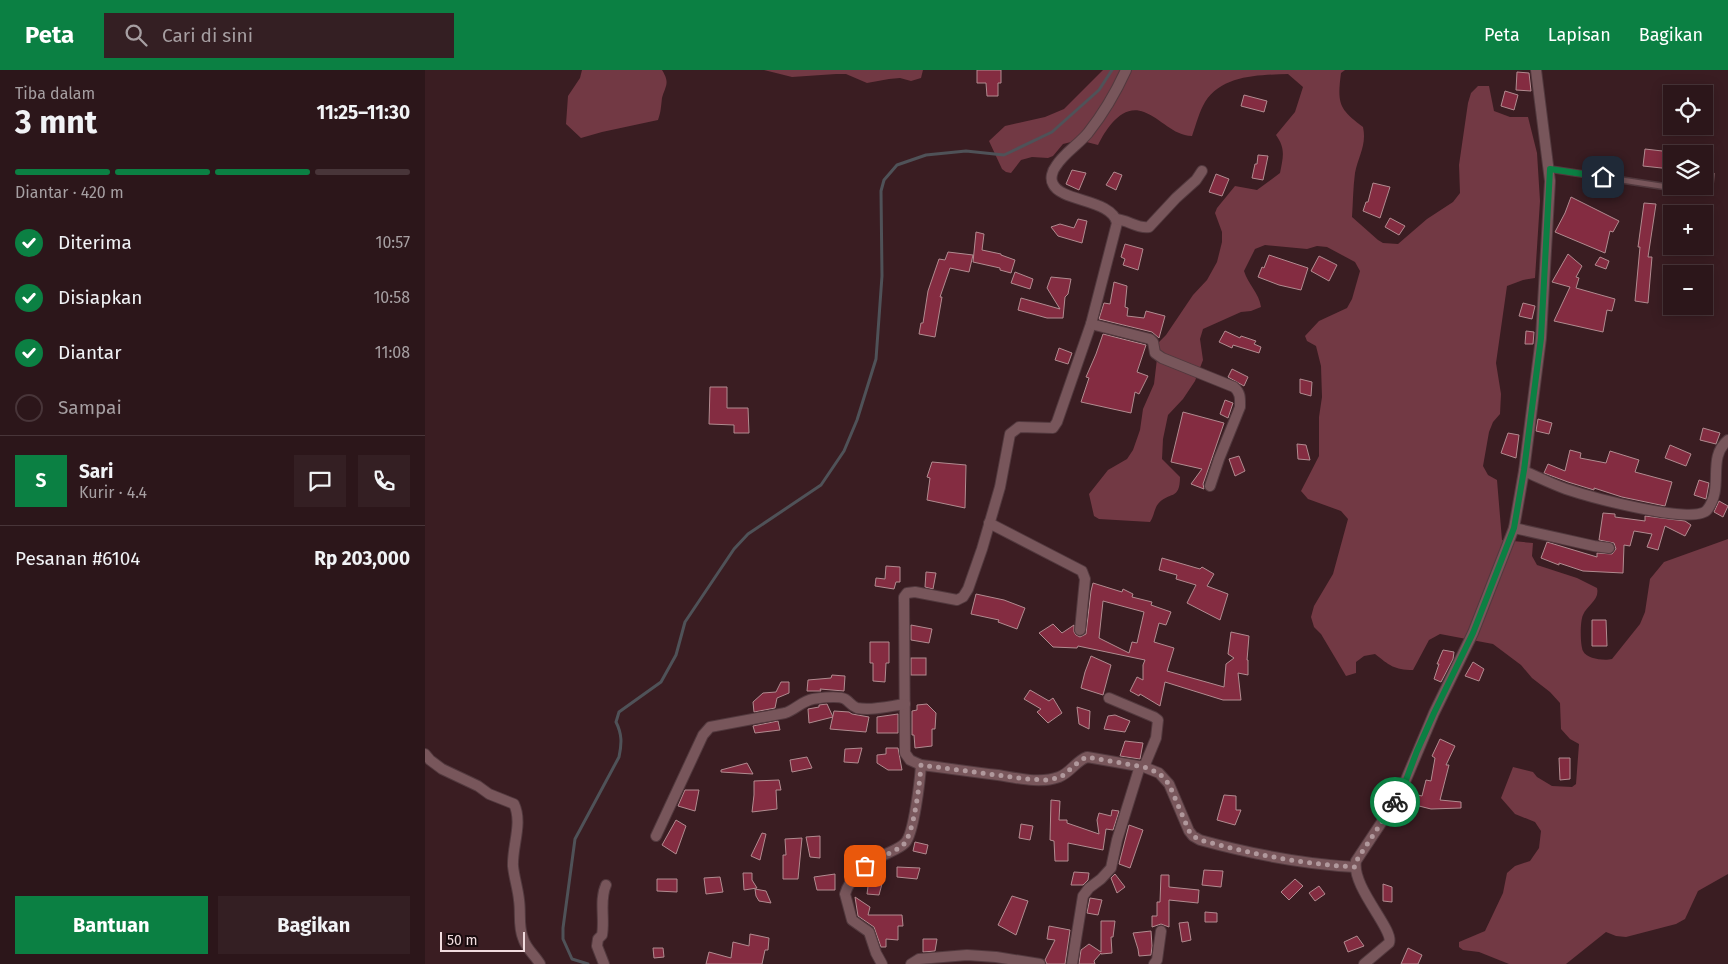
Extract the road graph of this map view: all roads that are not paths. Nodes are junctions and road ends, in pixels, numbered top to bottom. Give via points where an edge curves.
1 (1126, 70) edge
2 (1536, 70) edge
3 (1550, 169) junction
4 (1202, 171) dead end
5 (1663, 186) edge
6 (1116, 220) junction
7 (1091, 324) junction
8 (1728, 440) edge
9 (1524, 470) junction
10 (1211, 486) dead end
11 (989, 523) junction
12 (1514, 528) junction
13 (1609, 548) dead end
14 (1080, 630) dead end
15 (1109, 698) dead end
16 (905, 704) junction
17 (425, 754) edge
18 (921, 765) junction
19 (1142, 766) junction
20 (656, 836) dead end
21 (1355, 867) junction
22 (606, 885) dead end
23 (1161, 931) dead end
24 (539, 964) edge
25 (604, 964) edge
26 (882, 964) edge
27 (911, 964) edge
28 (1040, 964) edge
29 (1072, 964) edge
30 (1154, 964) edge
31 (1364, 964) edge

1 - 6 street via 1088,133 1060,161 1052,177 1057,189 1090,202 1109,212
2 - 3 street
3 - 5 lane
3 - 9 street via 1541,338
4 - 6 street via 1149,227
6 - 7 street via 1117,227
7 - 10 street via 1150,340 1155,353 1162,358 1238,390 1240,407
7 - 11 street via 1056,425 1053,428 1019,427 1010,434
8 - 9 street via 1717,453 1717,482 1712,500 1701,514 1673,514 1627,505 1563,488
9 - 12 street
11 - 14 street via 1082,571 1085,579
11 - 16 street via 971,582 963,596 957,600 915,592 904,597
12 - 13 street
12 - 21 street via 1473,633 1399,796
15 - 19 street via 1158,720 1156,738
16 - 18 street via 905,753 910,760
16 - 20 street via 866,709 840,698 812,699 785,713 710,727 703,735
17 - 24 street via 442,769 514,804 518,812 513,865 519,899 519,925 527,948
18 - 19 street via 1048,780 1061,777 1087,757
18 - 26 street via 908,838 900,847 865,866 851,881 845,894 852,920 869,932
19 - 21 street via 1159,773 1169,784 1189,831 1200,840 1250,853
19 - 29 street via 1111,868 1083,896
21 - 31 street via 1366,899 1391,939
22 - 25 street via 603,892 603,930 597,939
23 - 30 street
27 - 28 street via 919,959 967,955 996,956

